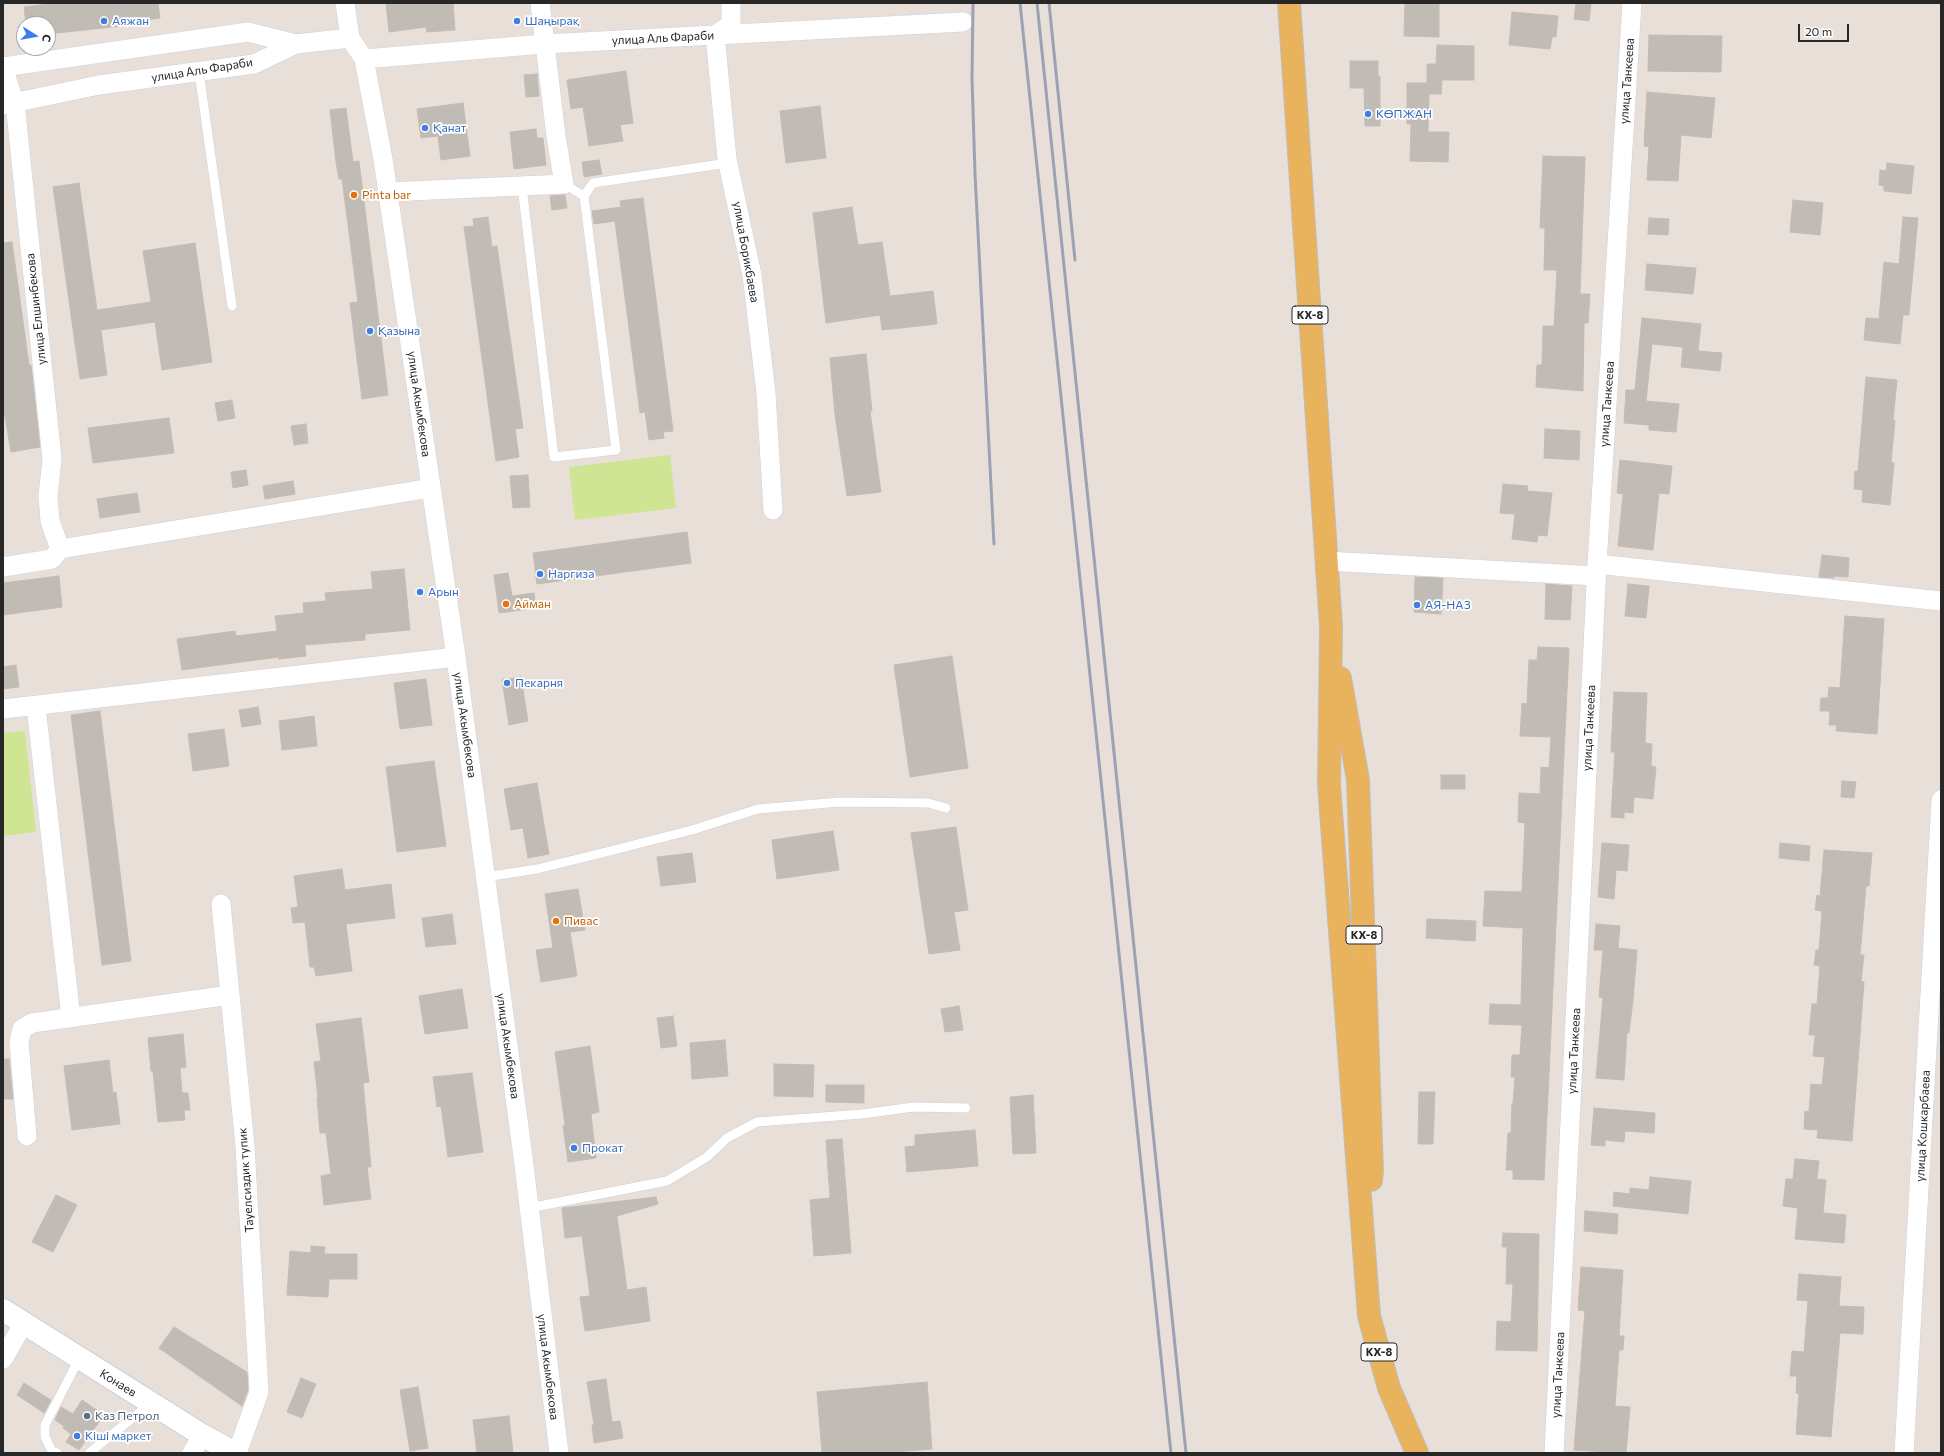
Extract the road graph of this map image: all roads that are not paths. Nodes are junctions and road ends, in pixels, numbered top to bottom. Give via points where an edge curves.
1 (345, 3) edge
2 (540, 3) edge
3 (731, 3) edge
4 (1289, 3) edge
5 (1632, 3) edge
6 (963, 22) dead end
7 (715, 35) junction
8 (350, 38) junction
9 (296, 44) junction
10 (544, 44) junction
11 (364, 59) junction
12 (3, 68) edge
13 (199, 72) junction
14 (9, 104) edge
15 (728, 163) junction
16 (564, 184) junction
17 (522, 186) junction
18 (388, 192) junction
19 (584, 196) junction
20 (232, 306) dead end
21 (431, 488) junction
22 (773, 510) dead end
23 (60, 549) junction
24 (1327, 561) junction
25 (3, 567) edge
26 (1597, 570) junction
27 (1941, 601) edge
28 (1331, 627) junction
29 (456, 657) junction
30 (36, 706) junction
31 (3, 709) edge
32 (1358, 780) junction
33 (1329, 785) junction
34 (1941, 800) edge
35 (946, 808) dead end
36 (485, 877) junction
37 (221, 904) dead end
38 (230, 996) junction
39 (71, 1018) junction
40 (966, 1108) dead end
41 (27, 1136) dead end
42 (529, 1208) junction
43 (1363, 1245) junction
44 (3, 1310) edge
45 (24, 1323) junction
46 (3, 1359) edge
47 (79, 1359) junction
48 (151, 1403) junction
49 (197, 1444) edge
50 (56, 1453) edge
51 (89, 1453) edge
52 (236, 1453) edge
53 (559, 1453) edge
54 (1417, 1453) edge
55 (1554, 1453) edge
56 (1904, 1453) edge

1 - 8 street, улица Акымбекова
2 - 10 street
3 - 7 street via 731,24
4 - 24 main road, КХ-8
5 - 26 street, улица Танкеева
6 - 7 street, улица Аль Фараби
7 - 10 street, улица Аль Фараби
7 - 15 street, улица Борикбаева
8 - 9 street
8 - 11 street, улица Акымбекова
9 - 12 street via 248,32
9 - 13 street, улица Аль Фараби via 254,64
10 - 11 street, улица Аль Фараби
10 - 16 street
11 - 18 street, улица Акымбекова
12 - 14 street, улица Елшинбекова
13 - 14 street, улица Аль Фараби via 99,85
13 - 20 lane
14 - 23 street, улица Елшинбекова via 52,459 48,496 50,521
15 - 19 lane via 593,183
15 - 22 street, улица Борикбаева via 753,283 766,393
16 - 17 street
16 - 19 lane
17 - 18 street
17 - 19 lane via 554,457 616,450
18 - 21 street, улица Акымбекова
21 - 23 street
21 - 29 street, улица Акымбекова
23 - 25 street via 52,559
24 - 26 street
24 - 28 main road, КХ-8
26 - 27 street
26 - 55 street, улица Танкеева
28 - 32 main road, КХ-8
28 - 33 main road, КХ-8
29 - 30 street
29 - 36 street, улица Акымбекова
30 - 31 street
30 - 39 street
32 - 33 main road via 1348,773 1338,774
32 - 43 main road, КХ-8 via 1372,1171
33 - 43 main road, КХ-8
34 - 56 street, улица Кошкарбаева
35 - 36 lane via 928,803 840,802 758,809 692,830 610,851 537,869
36 - 42 street, улица Акымбекова
37 - 38 street, Тауелсиздик тупик
38 - 39 street
38 - 52 street, Тауелсиздик тупик via 245,1146 259,1392
39 - 41 street via 32,1023 22,1030 19,1042
40 - 42 lane via 914,1107 862,1114 757,1122 727,1138 707,1157 667,1181
42 - 53 street, улица Акымбекова
43 - 54 main road, КХ-8 via 1369,1316 1389,1388
44 - 45 main road, Конаев
45 - 46 street
45 - 47 main road, Конаев
47 - 48 main road, Конаев
47 - 50 lane via 45,1425 46,1437 52,1452
48 - 49 main road, Конаев
48 - 51 lane
49 - 52 main road, Конаев

